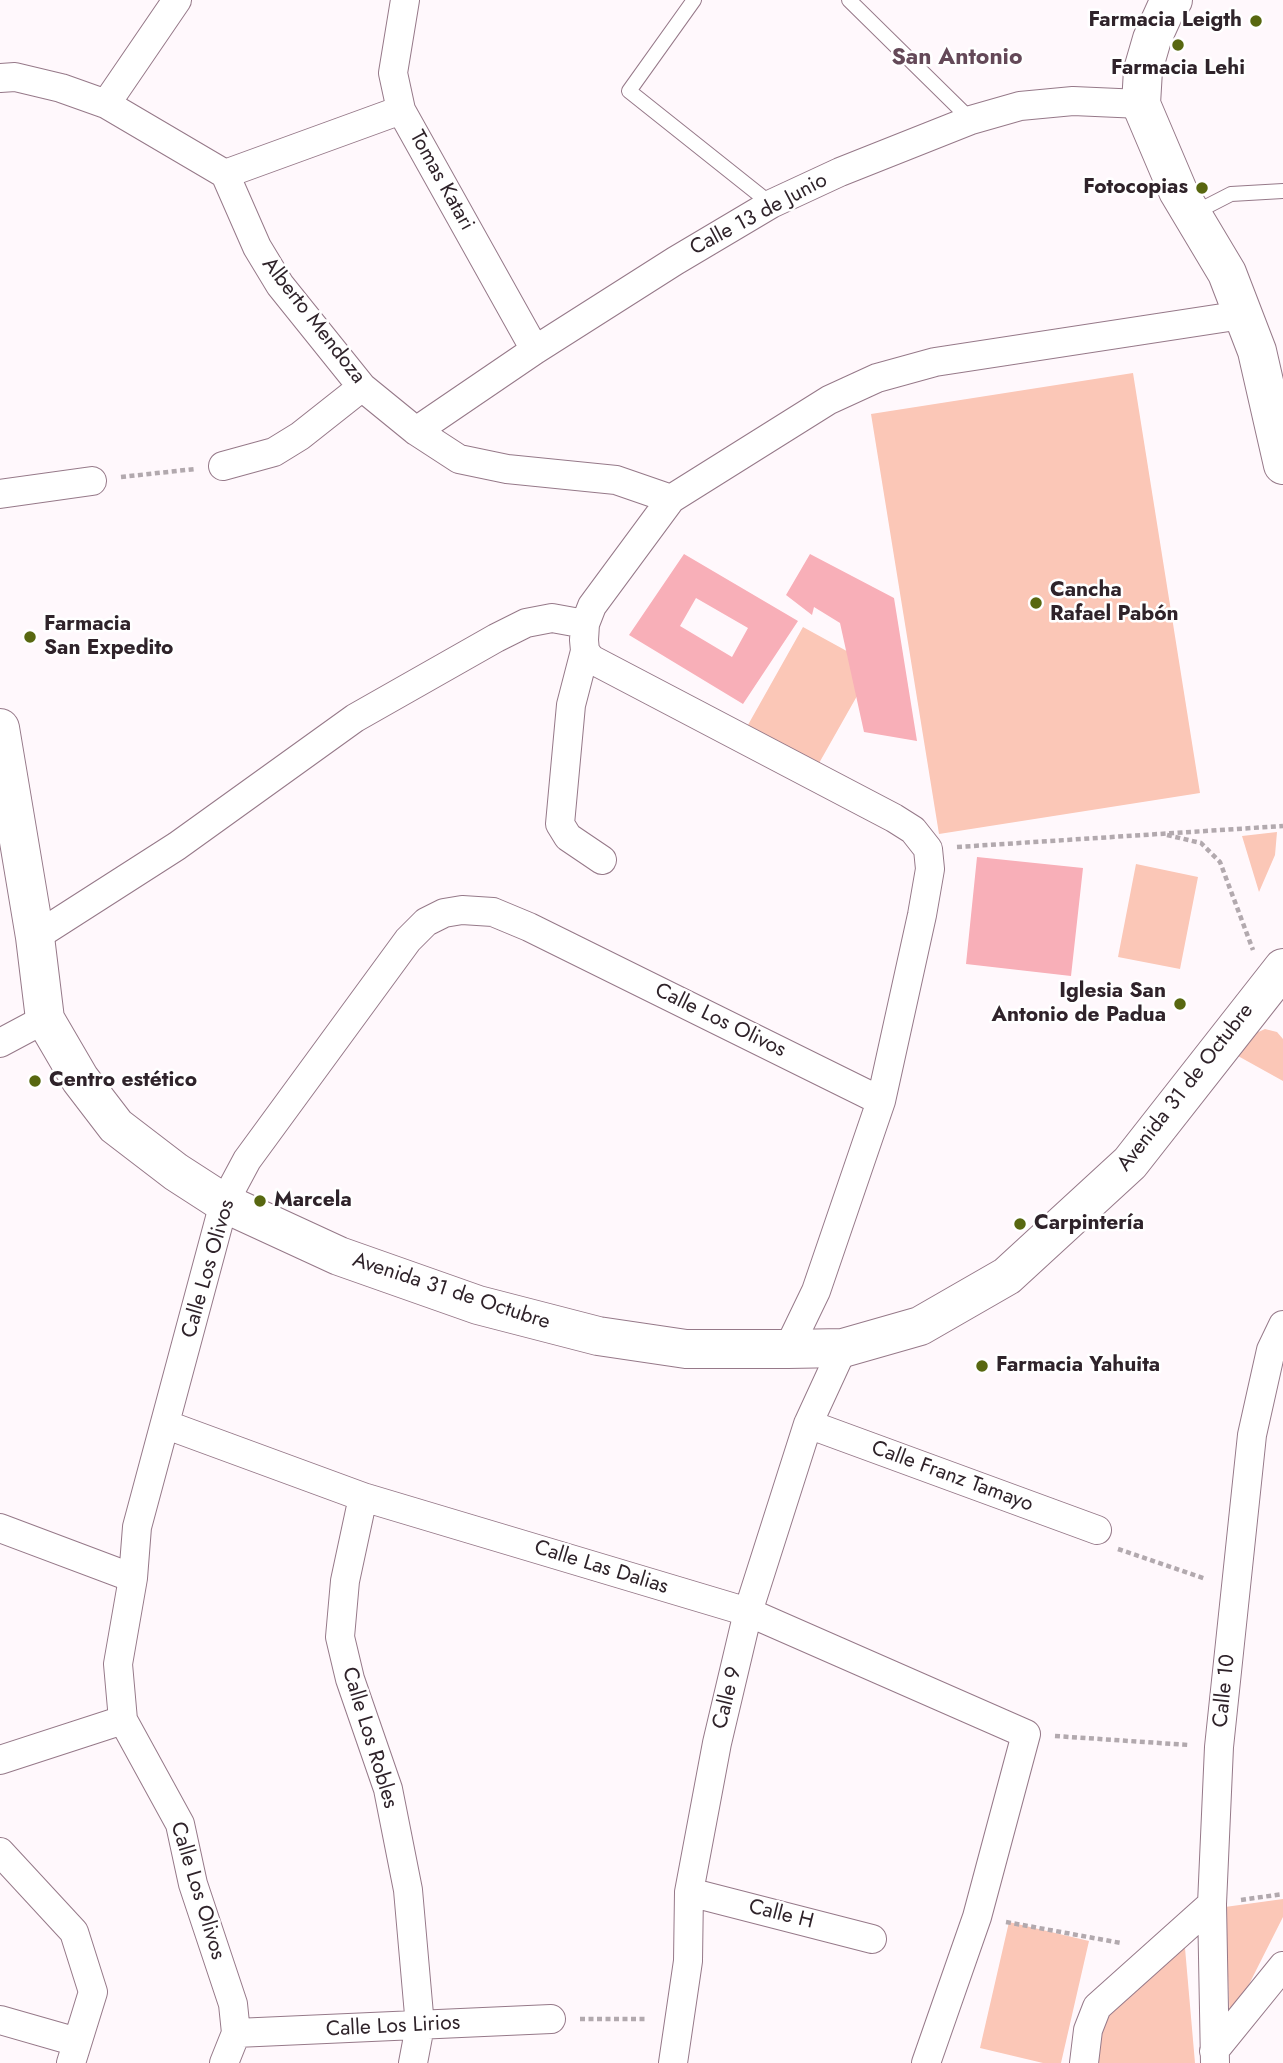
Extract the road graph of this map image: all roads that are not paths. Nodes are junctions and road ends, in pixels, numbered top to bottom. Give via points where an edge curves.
1 (177, 0) edge
2 (405, 0) edge
3 (694, 0) edge
4 (849, 0) edge
5 (1173, 0) edge
6 (0, 78) edge
7 (106, 104) junction
8 (1141, 104) junction
9 (401, 110) junction
10 (971, 120) junction
11 (225, 174) junction
12 (1283, 191) edge
13 (771, 204) junction
14 (1193, 213) junction
15 (1242, 315) junction
16 (535, 349) junction
17 (1270, 350) edge
18 (362, 387) junction
19 (416, 430) junction
20 (1283, 465) edge
21 (223, 466) road end
22 (92, 481) road end
23 (0, 494) edge
24 (671, 499) junction
25 (585, 637) junction
26 (0, 728) edge
27 (602, 860) dead end
28 (35, 937) junction
29 (1277, 986) edge
30 (45, 1019) junction
31 (0, 1044) edge
32 (881, 1101) junction
33 (224, 1203) junction
34 (1283, 1325) edge
35 (843, 1348) junction
36 (788, 1349) junction
37 (808, 1424) junction
38 (167, 1425) junction
39 (363, 1497) junction
40 (0, 1528) edge
41 (1105, 1539) road end
42 (133, 1578) junction
43 (748, 1612) junction
44 (123, 1720) junction
45 (0, 1760) edge
46 (0, 1852) edge
47 (689, 1892) junction
48 (1212, 1904) junction
49 (872, 1939) dead end
50 (1283, 1966) edge
51 (551, 2019) road end
52 (0, 2020) edge
53 (420, 2026) junction
54 (236, 2033) junction
55 (74, 2053) edge
56 (1215, 2057) edge
57 (224, 2063) edge
58 (413, 2063) edge
59 (673, 2063) edge
60 (926, 2063) edge
61 (1084, 2063) edge

1 - 7 street
2 - 9 street, Tomas Katari via 393,73
3 - 13 lane via 629,91
4 - 10 lane
5 - 8 main road via 1152,39 1143,70
6 - 7 street via 61,88
7 - 11 street
8 - 10 street, Calle 13 de Junio via 1073,101 1020,106
8 - 14 main road via 1178,191
9 - 11 street
9 - 16 street, Tomas Katari
10 - 13 street, Calle 13 de Junio
11 - 18 street, Alberto Mendoza via 257,247 280,285
12 - 14 lane via 1231,194
13 - 16 street, Calle 13 de Junio
14 - 15 main road via 1227,273
15 - 17 main road
15 - 24 street via 935,362 877,378 830,400
16 - 19 street, Calle 13 de Junio
17 - 20 main road
18 - 19 street, Alberto Mendoza
18 - 21 street via 274,452
19 - 24 street, Alberto Mendoza via 459,459 478,465 616,480
22 - 23 street
24 - 25 street via 592,606
25 - 27 street via 571,705 560,824 568,838
25 - 28 street via 552,618 496,638 355,718 177,846
25 - 32 street via 592,659 894,818 913,830 928,849 930,869 922,915
26 - 28 main road, Avenida 31 de Octubre
28 - 30 main road, Avenida 31 de Octubre
29 - 35 main road, Avenida 31 de Octubre via 1130,1163 1007,1276 920,1326
30 - 31 street
30 - 33 main road, Avenida 31 de Octubre via 80,1079 116,1126
32 - 33 street, Calle Los Olivos via 529,927 493,912 462,909 426,922 408,940 247,1160
32 - 36 street via 816,1291
33 - 36 main road, Avenida 31 de Octubre via 339,1256 492,1308 598,1336 686,1349
33 - 38 street, Calle Los Olivos
34 - 48 street, Calle 10 via 1271,1350 1252,1435 1219,1747
35 - 36 main road, Avenida 31 de Octubre
35 - 37 street, Calle 9
37 - 41 street, Calle Franz Tamayo
37 - 43 street, Calle 9
38 - 39 street, Calle Las Dalias
38 - 42 street, Calle Los Olivos via 138,1527
39 - 43 street, Calle Las Dalias
39 - 53 street, Calle Los Robles via 345,1581 340,1637 388,1789 408,1890
40 - 42 street
42 - 44 street, Calle Los Olivos via 118,1664
43 - 47 street, Calle 9
43 - 60 street, Calle Las Dalias via 1026,1734 977,1917
44 - 45 street
44 - 54 street, Calle Los Olivos via 180,1824 193,1884 233,2004
46 - 55 street via 74,1932 93,1992
47 - 49 street, Calle H
47 - 59 street, Calle 9 via 688,1961
48 - 56 street, Calle 10
48 - 61 street via 1097,2007 1088,2030
50 - 56 street
51 - 53 street, Calle Los Lirios
52 - 55 street
53 - 54 street, Calle Los Lirios
53 - 58 street, Calle Los Robles
54 - 57 street, Calle Los Olivos

